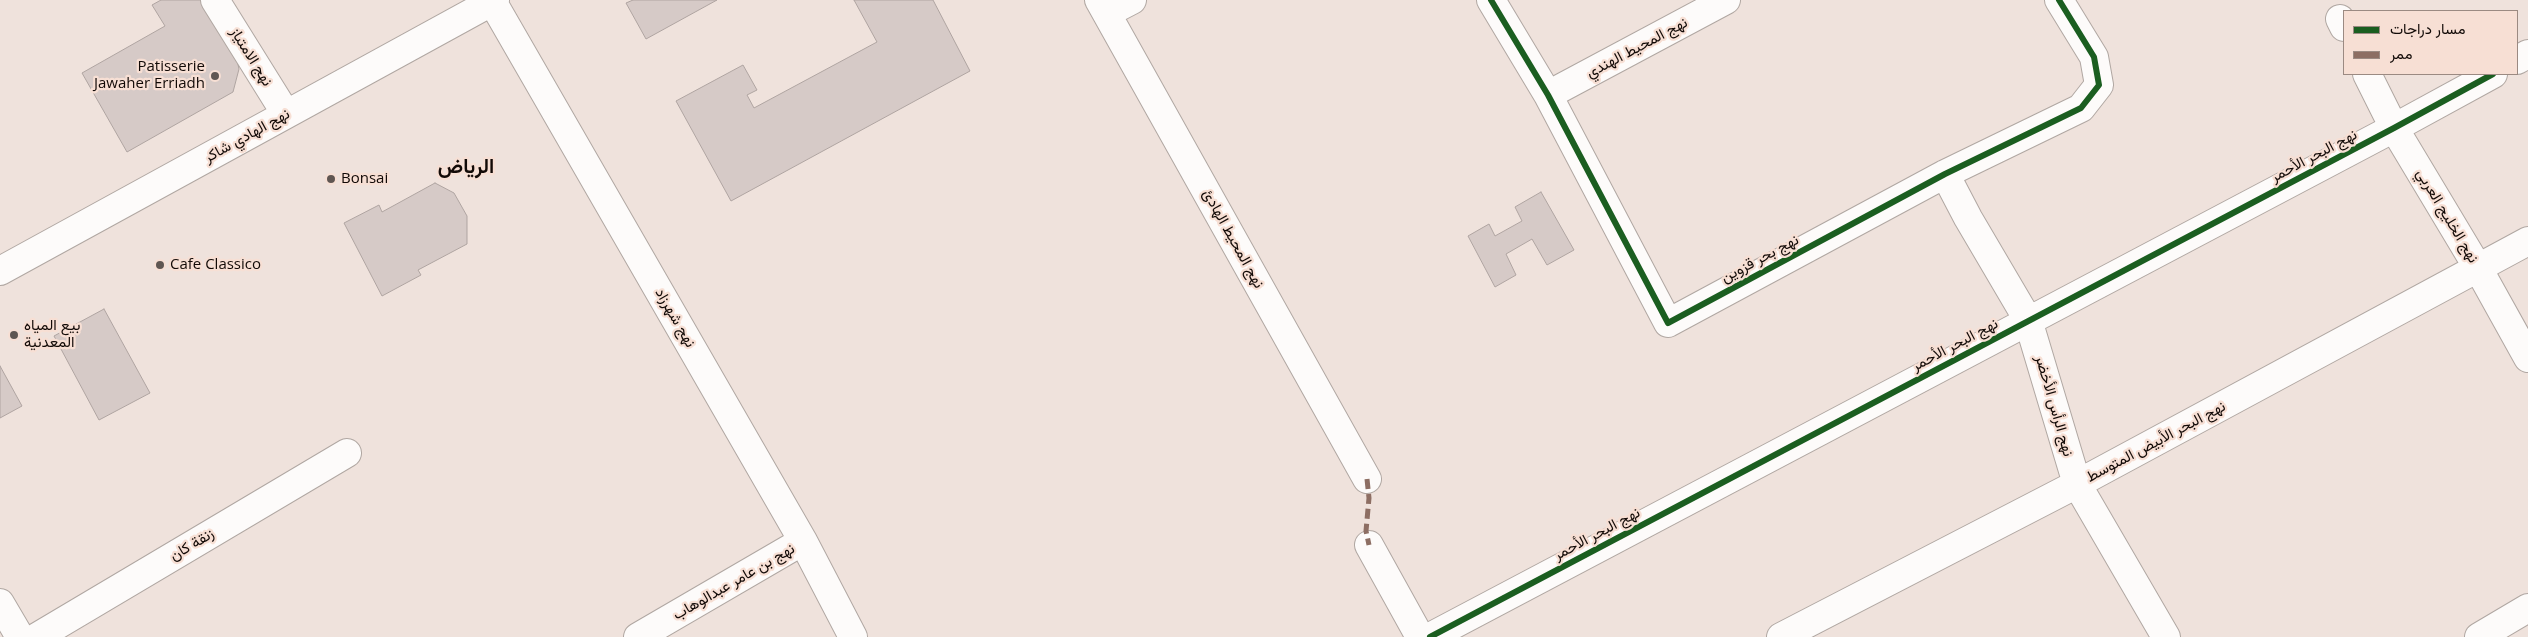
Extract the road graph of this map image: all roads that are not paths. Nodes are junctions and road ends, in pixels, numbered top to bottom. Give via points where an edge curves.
1 (215, 0) edge
2 (1132, 0) edge
3 (1491, 0) edge
4 (1726, 0) edge
5 (2059, 0) edge
6 (493, 1) edge
7 (1103, 7) edge
8 (2368, 75) edge
9 (2490, 75) edge
10 (1548, 95) junction
11 (286, 114) junction
12 (2394, 128) junction
13 (1945, 174) junction
14 (2528, 241) edge
15 (4, 260) edge
16 (2478, 268) junction
17 (2028, 320) junction
18 (2528, 358) edge
19 (347, 453) dead end
20 (1367, 478) dead end
21 (2077, 484) junction
22 (803, 541) junction
23 (1369, 545) dead end
24 (0, 603) edge
25 (2528, 608) edge
26 (20, 637) edge
27 (37, 637) edge
28 (638, 637) edge
29 (853, 637) edge
30 (1420, 637) edge
31 (1430, 637) edge
32 (1781, 637) edge
33 (2166, 637) edge
34 (2479, 637) edge

1 - 11 street, نهج الامتياز
2 - 7 street
3 - 10 street, نهج بحر قزوين
4 - 10 street, نهج المحيط الهندي
5 - 13 street, نهج بحر قزوين via 2094,57 2100,85 2081,108
6 - 11 street, نهج الهادي شاكر
6 - 22 street, نهج شهرزاد
7 - 20 street, نهج المحيط الهادئ
8 - 12 street, نهج الخليج العربي
9 - 12 street, نهج البحر الأحمر
10 - 13 street, نهج بحر قزوين via 1668,323
11 - 15 street, نهج الهادي شاكر
12 - 16 street, نهج الخليج العربي
12 - 17 street, نهج البحر الأحمر
13 - 17 street, نهج الرأس الأخضر
14 - 16 street, نهج البحر الأبيض المتوسط
16 - 18 street, نهج الخليج العربي
16 - 21 street, نهج البحر الأبيض المتوسط
17 - 21 street, نهج الرأس الأخضر
17 - 31 street, نهج البحر الأحمر
19 - 27 street, زنقة كان
21 - 32 street, نهج البحر الأبيض المتوسط
21 - 33 street, نهج الرأس الأخضر
22 - 28 street, نهج بن عامر عبدالوهاب
22 - 29 street, نهج شهرزاد
23 - 30 street
24 - 26 street
25 - 34 street

